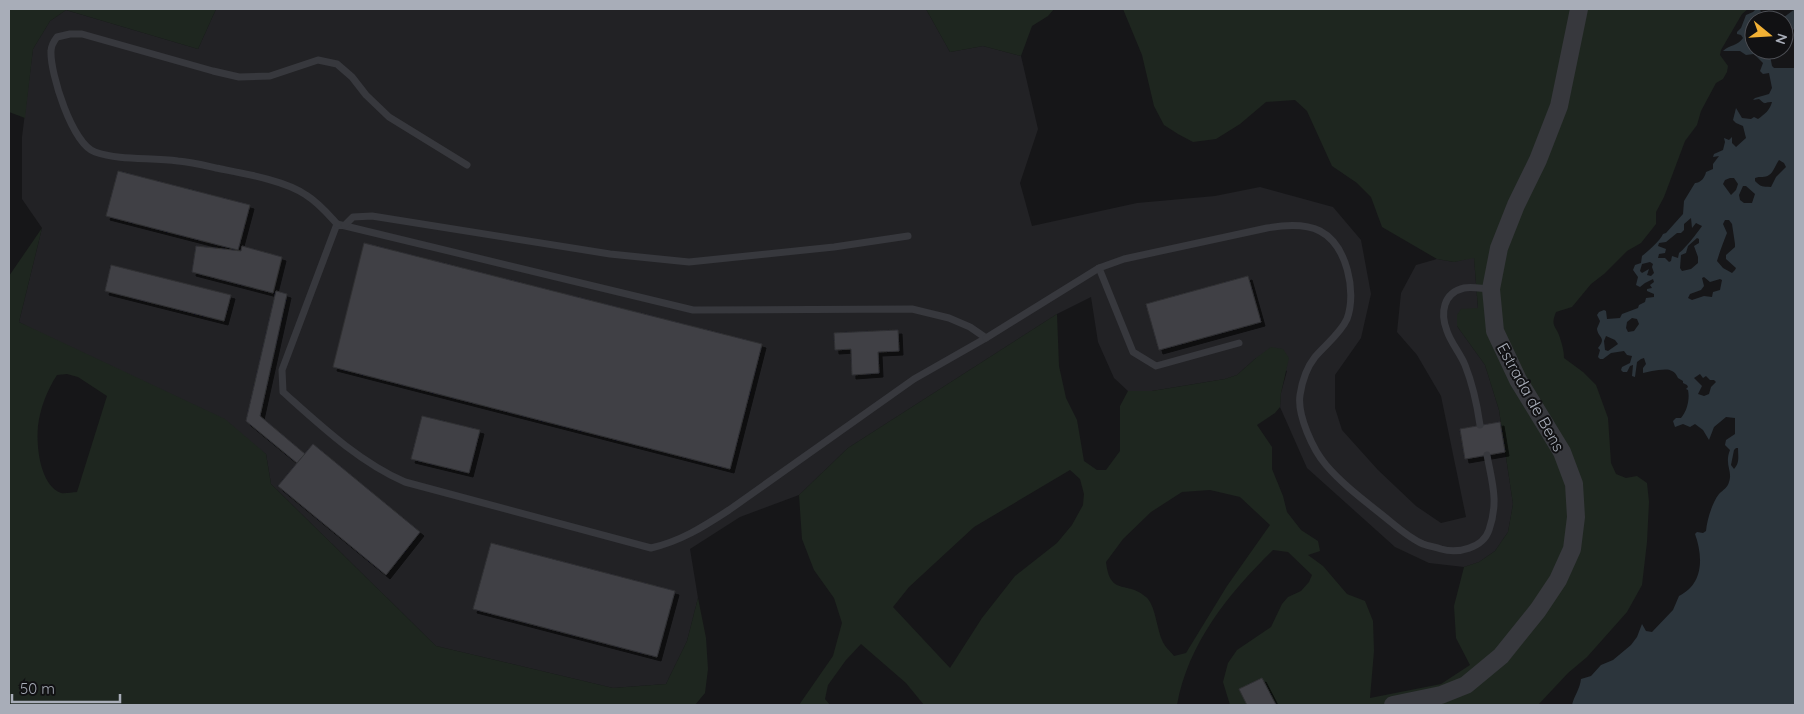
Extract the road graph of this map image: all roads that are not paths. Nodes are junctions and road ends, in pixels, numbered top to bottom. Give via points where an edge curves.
1 (1579, 9) edge
2 (467, 165) dead end
3 (337, 224) junction
4 (345, 226) junction
5 (908, 236) dead end
6 (1099, 268) junction
7 (1491, 290) junction
8 (986, 338) junction
9 (1239, 343) dead end
10 (1480, 425) dead end
11 (1486, 455) dead end
12 (1393, 705) edge

1 - 7 street, Estrada de Bens via 1559,106 1499,248
2 - 3 lane via 390,117 337,64 318,60 270,76 239,77 82,34 56,37 51,48 51,64 59,92 73,128 93,152 179,161 273,181 305,194
3 - 4 lane
3 - 8 lane via 282,370 283,392 315,421 387,475 651,548 672,543 699,530 914,380
4 - 5 lane via 353,217 372,216 610,254 689,262
4 - 8 lane via 693,310 912,309 949,318
6 - 8 lane
6 - 9 lane via 1133,352 1156,366
6 - 11 lane via 1124,259 1284,225 1320,231 1334,243 1345,261 1351,300 1338,334 1314,358 1304,376 1299,397 1303,422 1326,464 1361,498 1410,536 1424,544 1447,550 1464,550 1488,533 1495,514 1495,497
7 - 10 lane via 1465,288 1453,292 1444,303 1447,332 1465,364 1475,394
7 - 12 street, Estrada de Bens via 1495,330 1518,380 1562,452 1574,484 1576,517 1572,549 1538,610 1501,656 1466,685 1441,695

